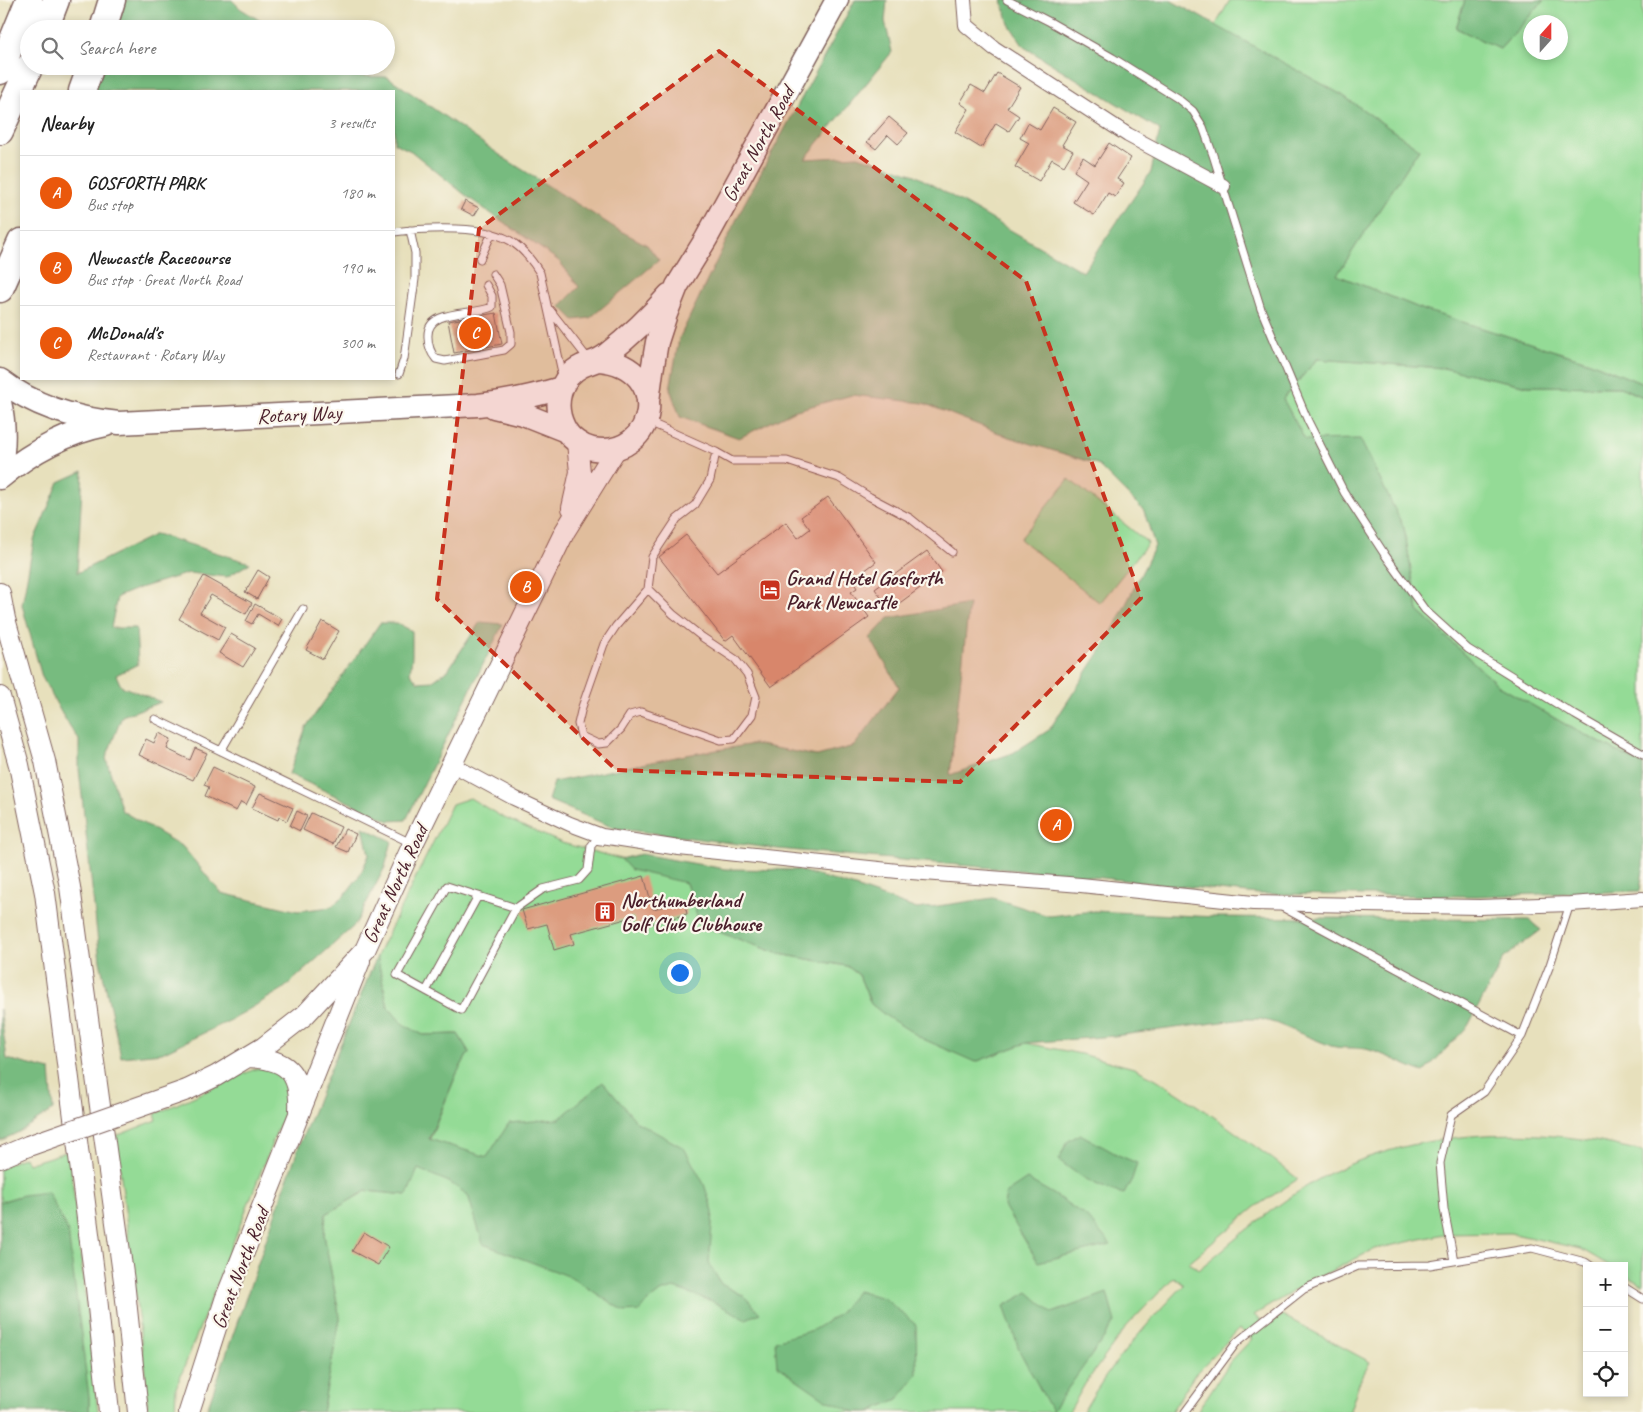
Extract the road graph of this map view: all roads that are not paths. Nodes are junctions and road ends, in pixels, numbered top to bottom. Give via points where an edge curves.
1 (29, 0) edge
2 (56, 0) edge
3 (112, 0) edge
4 (837, 0) edge
5 (964, 0) edge
6 (1007, 0) edge
7 (21, 20) edge
8 (48, 20) edge
9 (106, 20) edge
10 (20, 22) edge
11 (0, 71) edge
12 (26, 75) edge
13 (88, 75) edge
14 (82, 90) edge
15 (0, 131) edge
16 (1224, 186) junction
17 (410, 230) junction
18 (395, 232) edge
19 (492, 233) junction
20 (20, 244) edge
21 (480, 259) dead end
22 (493, 274) dead end
23 (486, 285) dead end
24 (677, 286) junction
25 (0, 289) edge
26 (548, 307) junction
27 (596, 361) junction
28 (399, 374) dead end
29 (0, 380) edge
30 (563, 385) junction
31 (0, 402) edge
32 (478, 404) junction
33 (647, 411) junction
34 (119, 423) junction
35 (572, 437) junction
36 (616, 449) junction
37 (716, 452) junction
38 (0, 470) edge
39 (0, 478) edge
40 (565, 531) junction
41 (952, 552) dead end
42 (648, 589) junction
43 (0, 592) edge
44 (303, 609) dead end
45 (0, 697) edge
46 (155, 719) dead end
47 (221, 751) junction
48 (1643, 754) edge
49 (453, 765) junction
50 (602, 836) junction
51 (413, 844) junction
52 (478, 896) junction
53 (1643, 899) edge
54 (1275, 903) junction
55 (1570, 904) junction
56 (516, 908) junction
57 (365, 950) junction
58 (426, 991) junction
59 (1522, 1036) junction
60 (248, 1056) junction
61 (299, 1118) junction
62 (0, 1158) edge
63 (1454, 1261) junction
64 (1585, 1262) edge
65 (1628, 1289) edge
66 (1643, 1298) edge
67 (108, 1412) edge
68 (138, 1412) edge
69 (189, 1412) edge
70 (1185, 1412) edge

1 - 7 highway
2 - 8 highway
3 - 9 highway
4 - 24 main road, Great North Road via 706,240
5 - 16 street via 966,25 994,48 1128,135
6 - 16 lane via 1113,58 1193,111 1203,126
10 - 11 highway
12 - 15 highway
13 - 14 highway
16 - 48 lane via 1261,309 1308,421 1344,492 1420,602 1468,649
17 - 18 lane
17 - 19 lane via 461,229
17 - 28 lane via 415,253 415,278
19 - 21 lane
19 - 26 lane via 514,243 531,259 540,274
20 - 25 highway
22 - 23 lane via 500,285 511,332 509,348 445,361 436,359 428,339 432,322 440,317 492,307 492,296
24 - 27 main road via 647,319
24 - 33 main road via 657,342
26 - 27 lane
26 - 30 lane
27 - 30 main road via 576,370
27 - 33 main road via 614,362 638,376 645,387
29 - 34 main road, Rotary Way via 22,395 59,412
30 - 32 main road, Rotary Way via 532,397
30 - 35 main road via 558,411 561,422
31 - 38 main road via 4,436
32 - 34 main road, Rotary Way
32 - 35 main road, Rotary Way via 523,414
33 - 36 main road via 641,431 626,445
33 - 37 lane
34 - 39 main road, Rotary Way via 89,429 54,442
35 - 36 main road via 589,449
35 - 40 main road, Great North Road via 580,472
36 - 40 main road, Great North Road
37 - 41 lane via 732,461 787,461 839,478 910,518
37 - 42 lane via 710,480 695,505 677,520 652,557
40 - 49 main road, Great North Road
42 - 42 lane via 673,614 736,659 747,674 756,697 752,715 734,738 721,740 641,712 630,715 607,743 598,744 581,736 578,724 582,706 604,644
43 - 68 main road via 45,761 70,887 124,1280
44 - 47 lane
45 - 67 main road via 19,764 45,894 96,1288
46 - 47 lane
47 - 51 lane
49 - 50 street via 514,798
49 - 51 main road, Great North Road
50 - 54 street via 678,848 898,871
50 - 56 lane via 601,842 595,841 591,846 588,870 579,880 543,889
51 - 57 main road, Great North Road
52 - 56 lane
52 - 58 lane
52 - 58 lane via 447,886 397,975
53 - 55 street
54 - 55 street via 1479,907
54 - 59 lane
55 - 59 lane
56 - 58 lane via 461,1010
57 - 60 main road, Great North Road via 305,1015
57 - 61 main road, Great North Road
59 - 63 lane via 1484,1092 1451,1116 1440,1163 1444,1209
60 - 61 main road via 281,1062 292,1073 299,1088
60 - 62 main road, Great North Road, bridge via 187,1090
61 - 69 main road, Great North Road via 225,1300
63 - 64 lane via 1532,1248
63 - 70 lane via 1430,1265 1358,1266 1304,1289 1237,1342
65 - 66 lane

